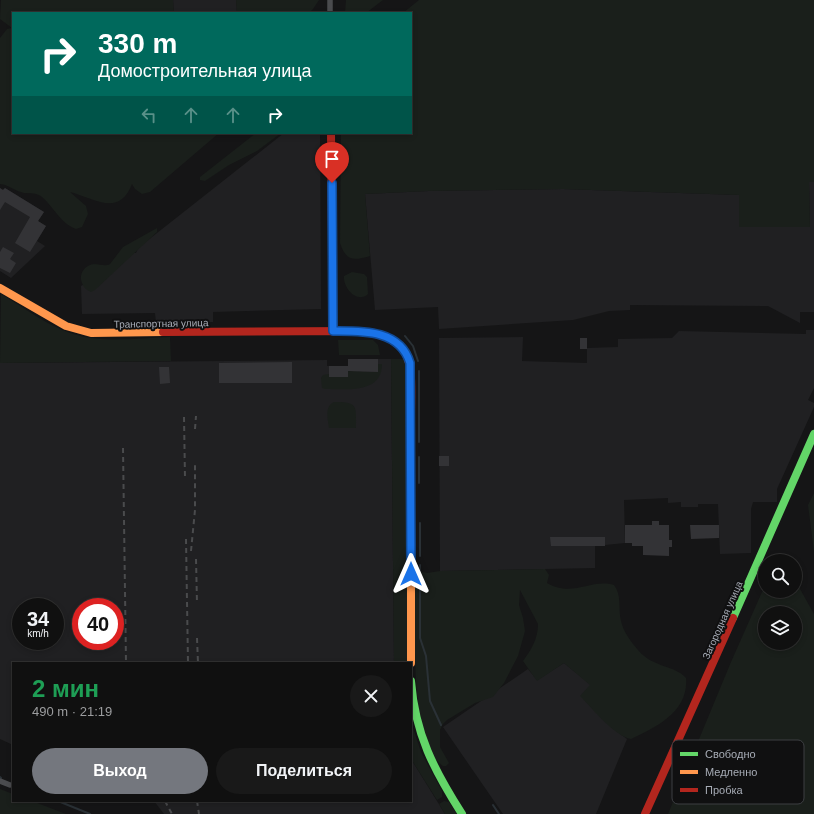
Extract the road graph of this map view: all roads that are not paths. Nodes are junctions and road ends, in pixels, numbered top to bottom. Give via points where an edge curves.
1 (330, 0) edge
2 (330, 12) edge
3 (331, 134) edge
4 (0, 288) edge
5 (333, 331) junction
6 (814, 434) edge
7 (411, 662) edge
8 (412, 692) edge
9 (678, 740) edge
10 (672, 754) edge
11 (0, 781) edge
12 (10, 785) dead end
13 (462, 814) edge
14 (645, 814) edge

1 - 2 street
3 - 5 street
4 - 5 street, Транспортная улица via 66,326 91,333
5 - 7 street, Транспортная улица via 367,332 387,337 402,347 410,363
6 - 9 street, Загородная улица
8 - 13 street via 415,721 425,751 432,767
10 - 14 street, Загородная улица
11 - 12 street

